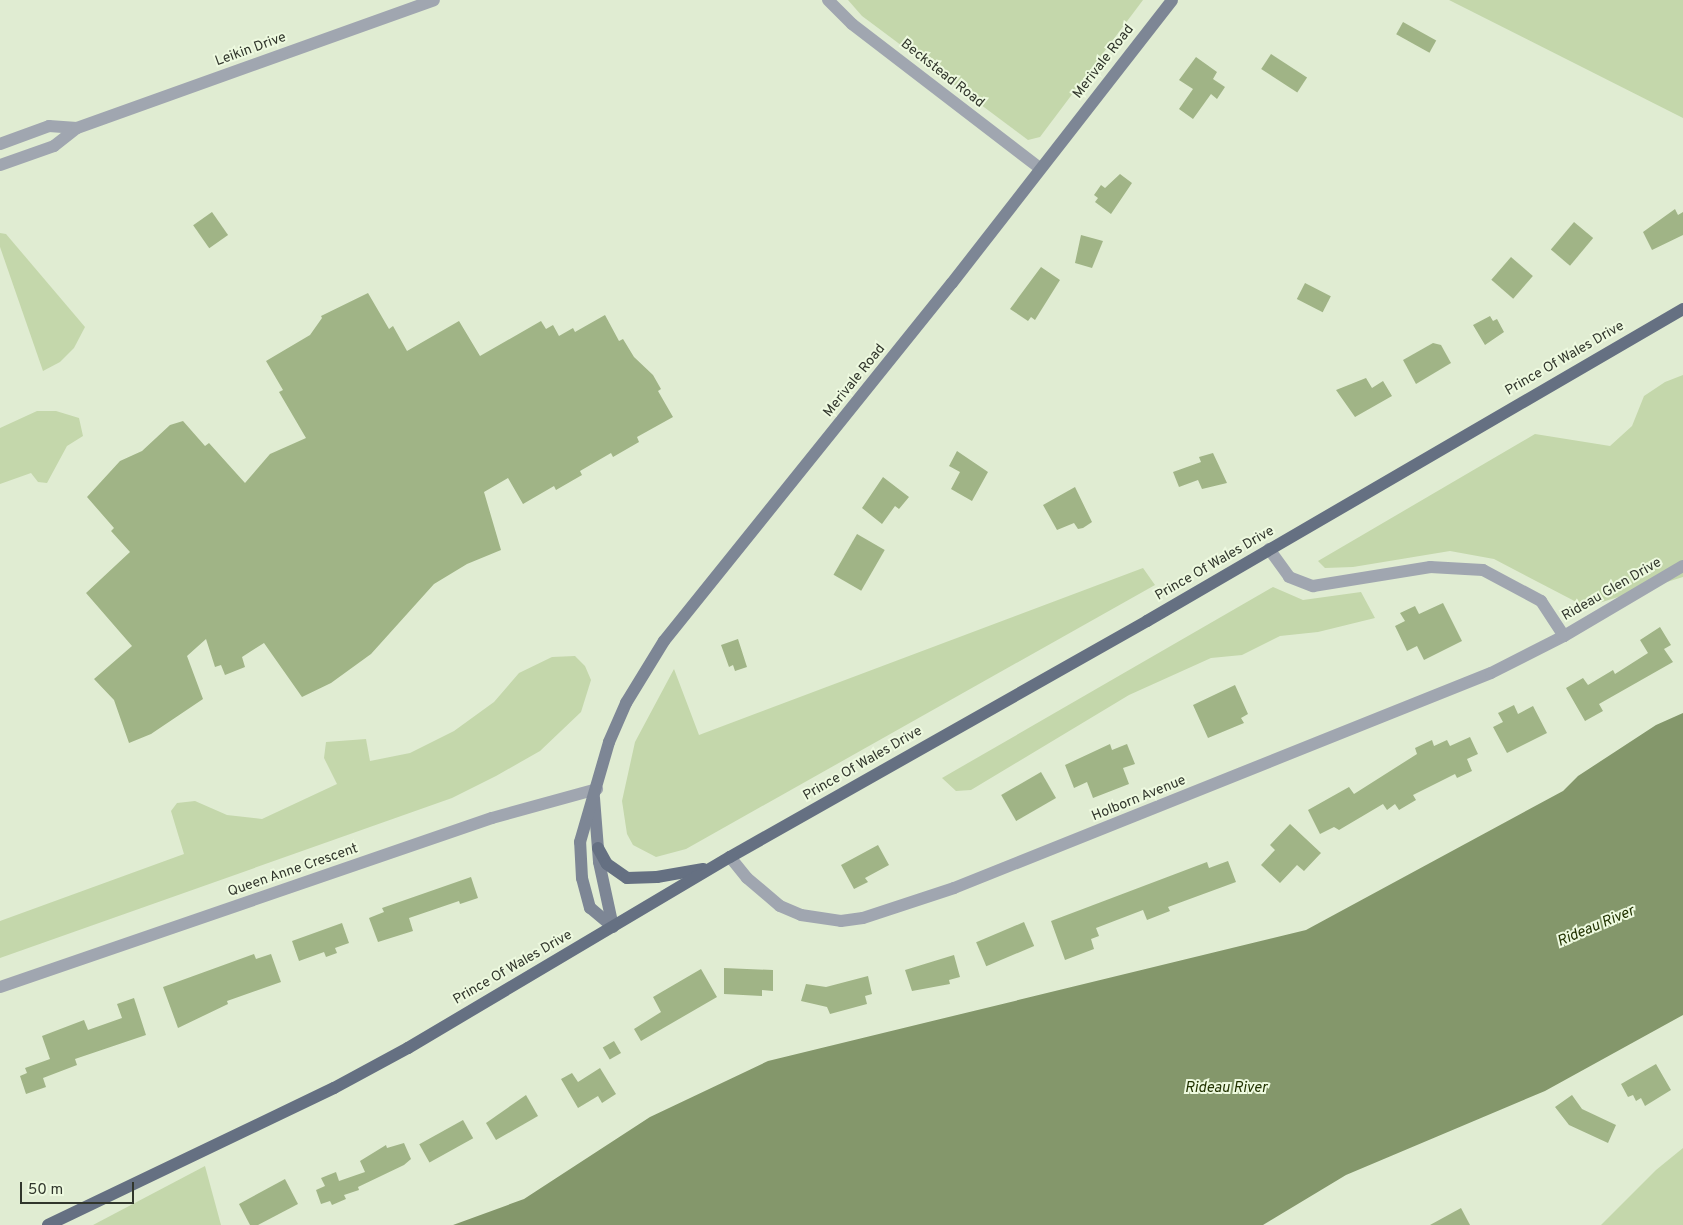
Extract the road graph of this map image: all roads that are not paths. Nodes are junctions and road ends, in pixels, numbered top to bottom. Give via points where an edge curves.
1 (434, 0) edge
2 (828, 0) edge
3 (1172, 0) edge
4 (77, 128) junction
5 (0, 144) edge
6 (0, 165) edge
7 (1040, 168) junction
8 (1683, 309) edge
9 (1269, 550) junction
10 (1683, 566) edge
11 (1564, 636) junction
12 (596, 794) junction
13 (598, 848) junction
14 (730, 857) junction
15 (718, 865) junction
16 (613, 927) junction
17 (0, 988) edge
18 (48, 1225) edge

1 - 4 street, Leikin Drive
2 - 7 street, Beckstead Road via 852,24
3 - 7 main road, Merivale Road
4 - 5 street, Leikin Drive via 49,126
4 - 6 street, Leikin Drive via 54,146
7 - 12 main road, Merivale Road via 952,283 664,641 626,703 609,742
8 - 9 main road, Prince Of Wales Drive
9 - 11 street, Rideau Glen Drive via 1289,577 1313,586 1430,567 1483,570 1541,601
9 - 14 main road, Prince Of Wales Drive
10 - 11 street, Rideau Glen Drive
11 - 14 street, Holborn Avenue via 1491,673 1242,775 954,888 863,918 841,921 809,916 780,906 747,878
12 - 13 main road, Merivale Road
12 - 16 main road, Merivale Road via 580,842 582,878 590,908
12 - 17 street, Queen Anne Crescent via 492,818
13 - 15 main road via 607,864 627,878 676,875
13 - 16 main road, Merivale Road
14 - 15 main road, Prince Of Wales Drive
15 - 16 main road, Prince Of Wales Drive
16 - 18 main road, Prince Of Wales Drive via 334,1088

